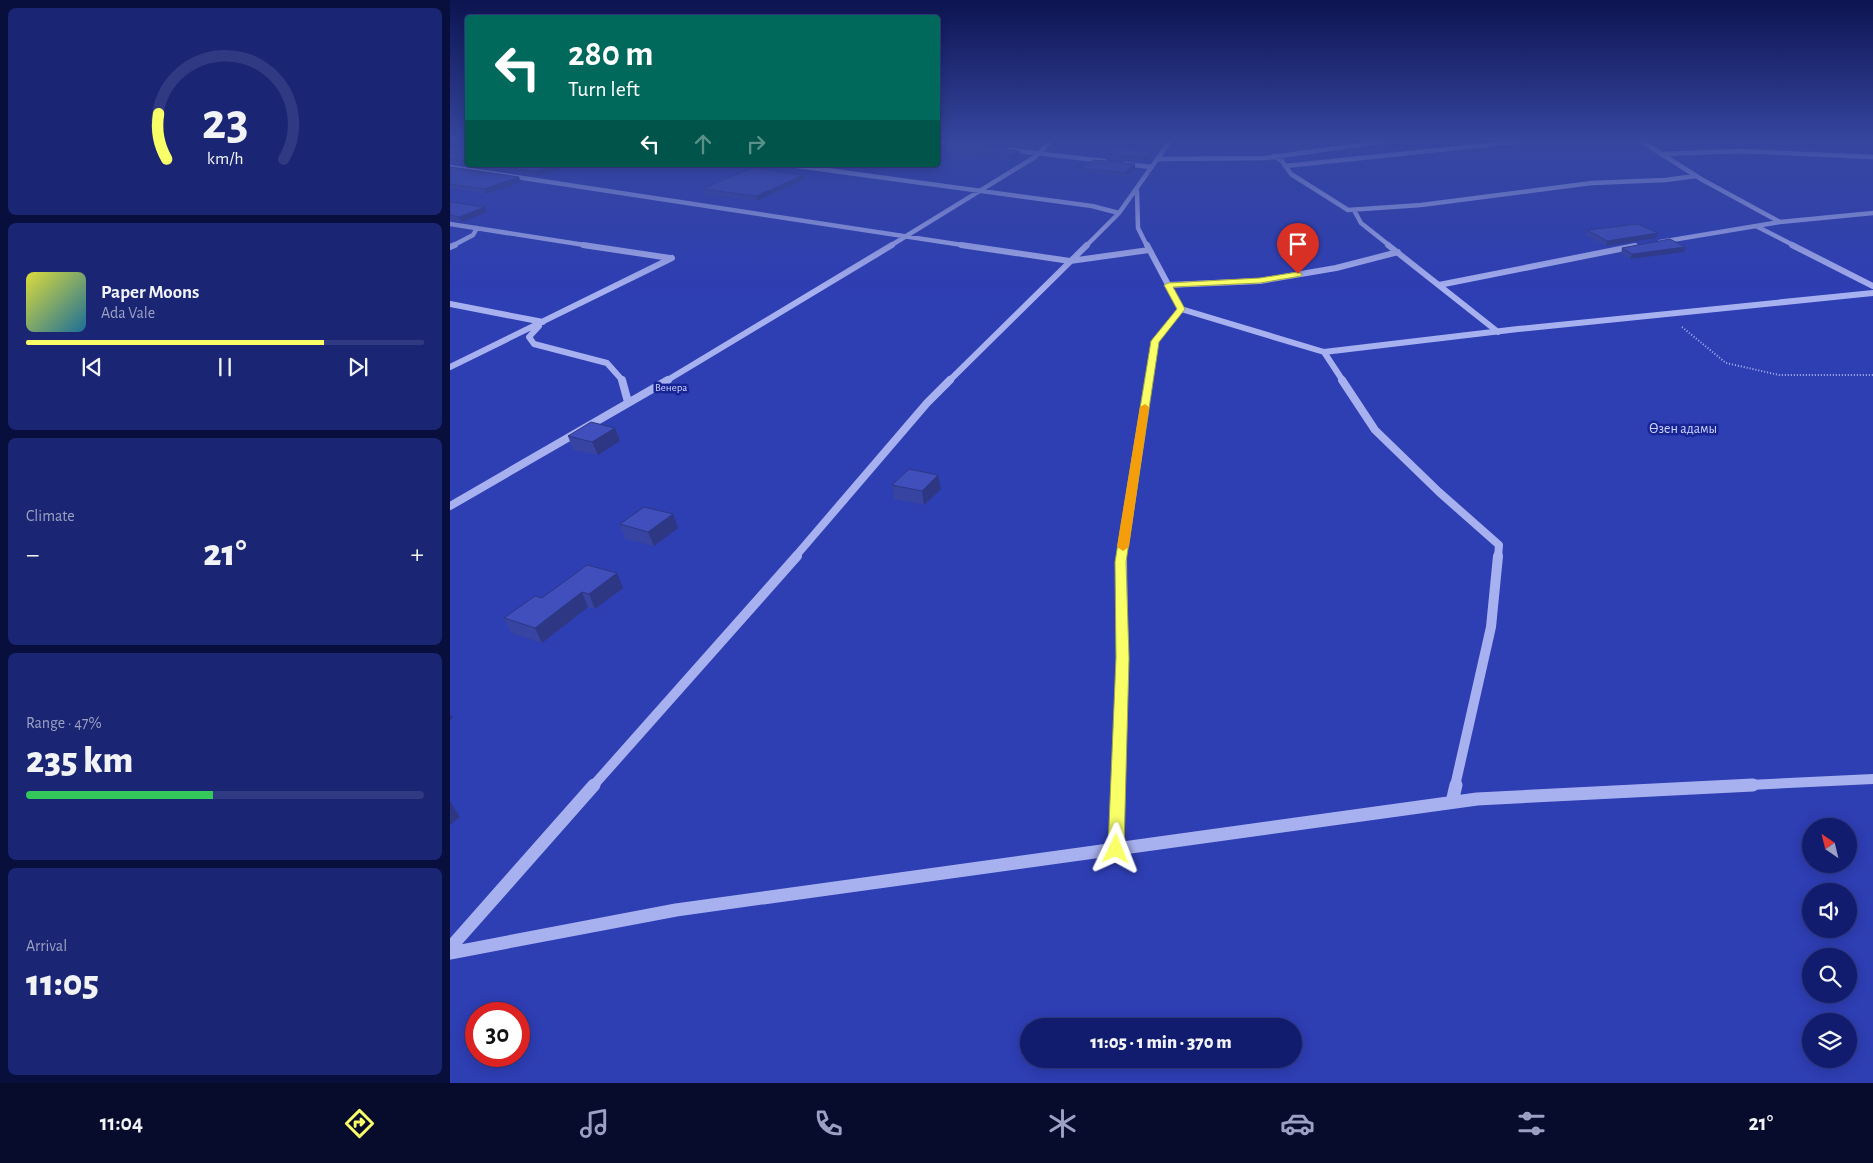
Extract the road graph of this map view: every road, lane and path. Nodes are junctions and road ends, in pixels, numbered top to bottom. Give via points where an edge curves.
1 (1138, 191) joint
2 (615, 192) edge
3 (979, 192) edge
4 (993, 192) edge
5 (1320, 192) edge
6 (1526, 192) edge
7 (1724, 192) edge
8 (1351, 210) junction
9 (1119, 213) junction
10 (1873, 213) edge
11 (1780, 222) junction
12 (450, 224) edge
13 (1755, 226) junction
14 (477, 228) junction
15 (903, 236) junction
16 (1652, 243) edge
17 (1643, 245) edge
18 (450, 247) edge
19 (1150, 250) junction
20 (1398, 252) junction
21 (1070, 262) junction
22 (1168, 285) junction
23 (1439, 285) junction
24 (1873, 286) edge
25 (1873, 293) edge
26 (450, 304) edge
27 (1181, 309) junction
28 (1666, 314) junction
29 (542, 322) junction
30 (1498, 332) junction
31 (1324, 352) junction
32 (450, 367) edge
33 (1873, 375) edge
34 (628, 402) junction
35 (450, 506) edge
36 (1873, 779) edge
37 (1452, 802) junction
38 (1116, 849) junction
39 (450, 948) edge
40 (450, 953) edge

1 - 9 street
1 - 19 street via 1138,228
2 - 15 street
3 - 15 street
4 - 9 street
5 - 8 street
6 - 8 street
7 - 11 street
8 - 20 street via 1361,223
9 - 21 street
10 - 11 street
11 - 13 street
12 - 14 street
13 - 16 street
13 - 24 street
14 - 18 street via 473,236
14 - 29 street via 672,258 606,287
15 - 21 street
15 - 34 street via 701,361
17 - 23 street
19 - 21 street
19 - 22 street
20 - 22 street via 1336,268 1260,281
20 - 23 street
21 - 39 street via 927,403
22 - 27 street
23 - 30 street
25 - 28 street
26 - 29 street
27 - 31 street
27 - 38 street via 1155,341 1121,562 1123,658
28 - 30 street
28 - 33 path via 1726,363 1780,375
29 - 32 street
29 - 34 street via 529,337 534,344 607,364 624,382
30 - 31 street
31 - 37 street via 1376,430 1499,545 1491,627
34 - 35 street
36 - 37 street
37 - 38 street
38 - 40 street via 676,910

